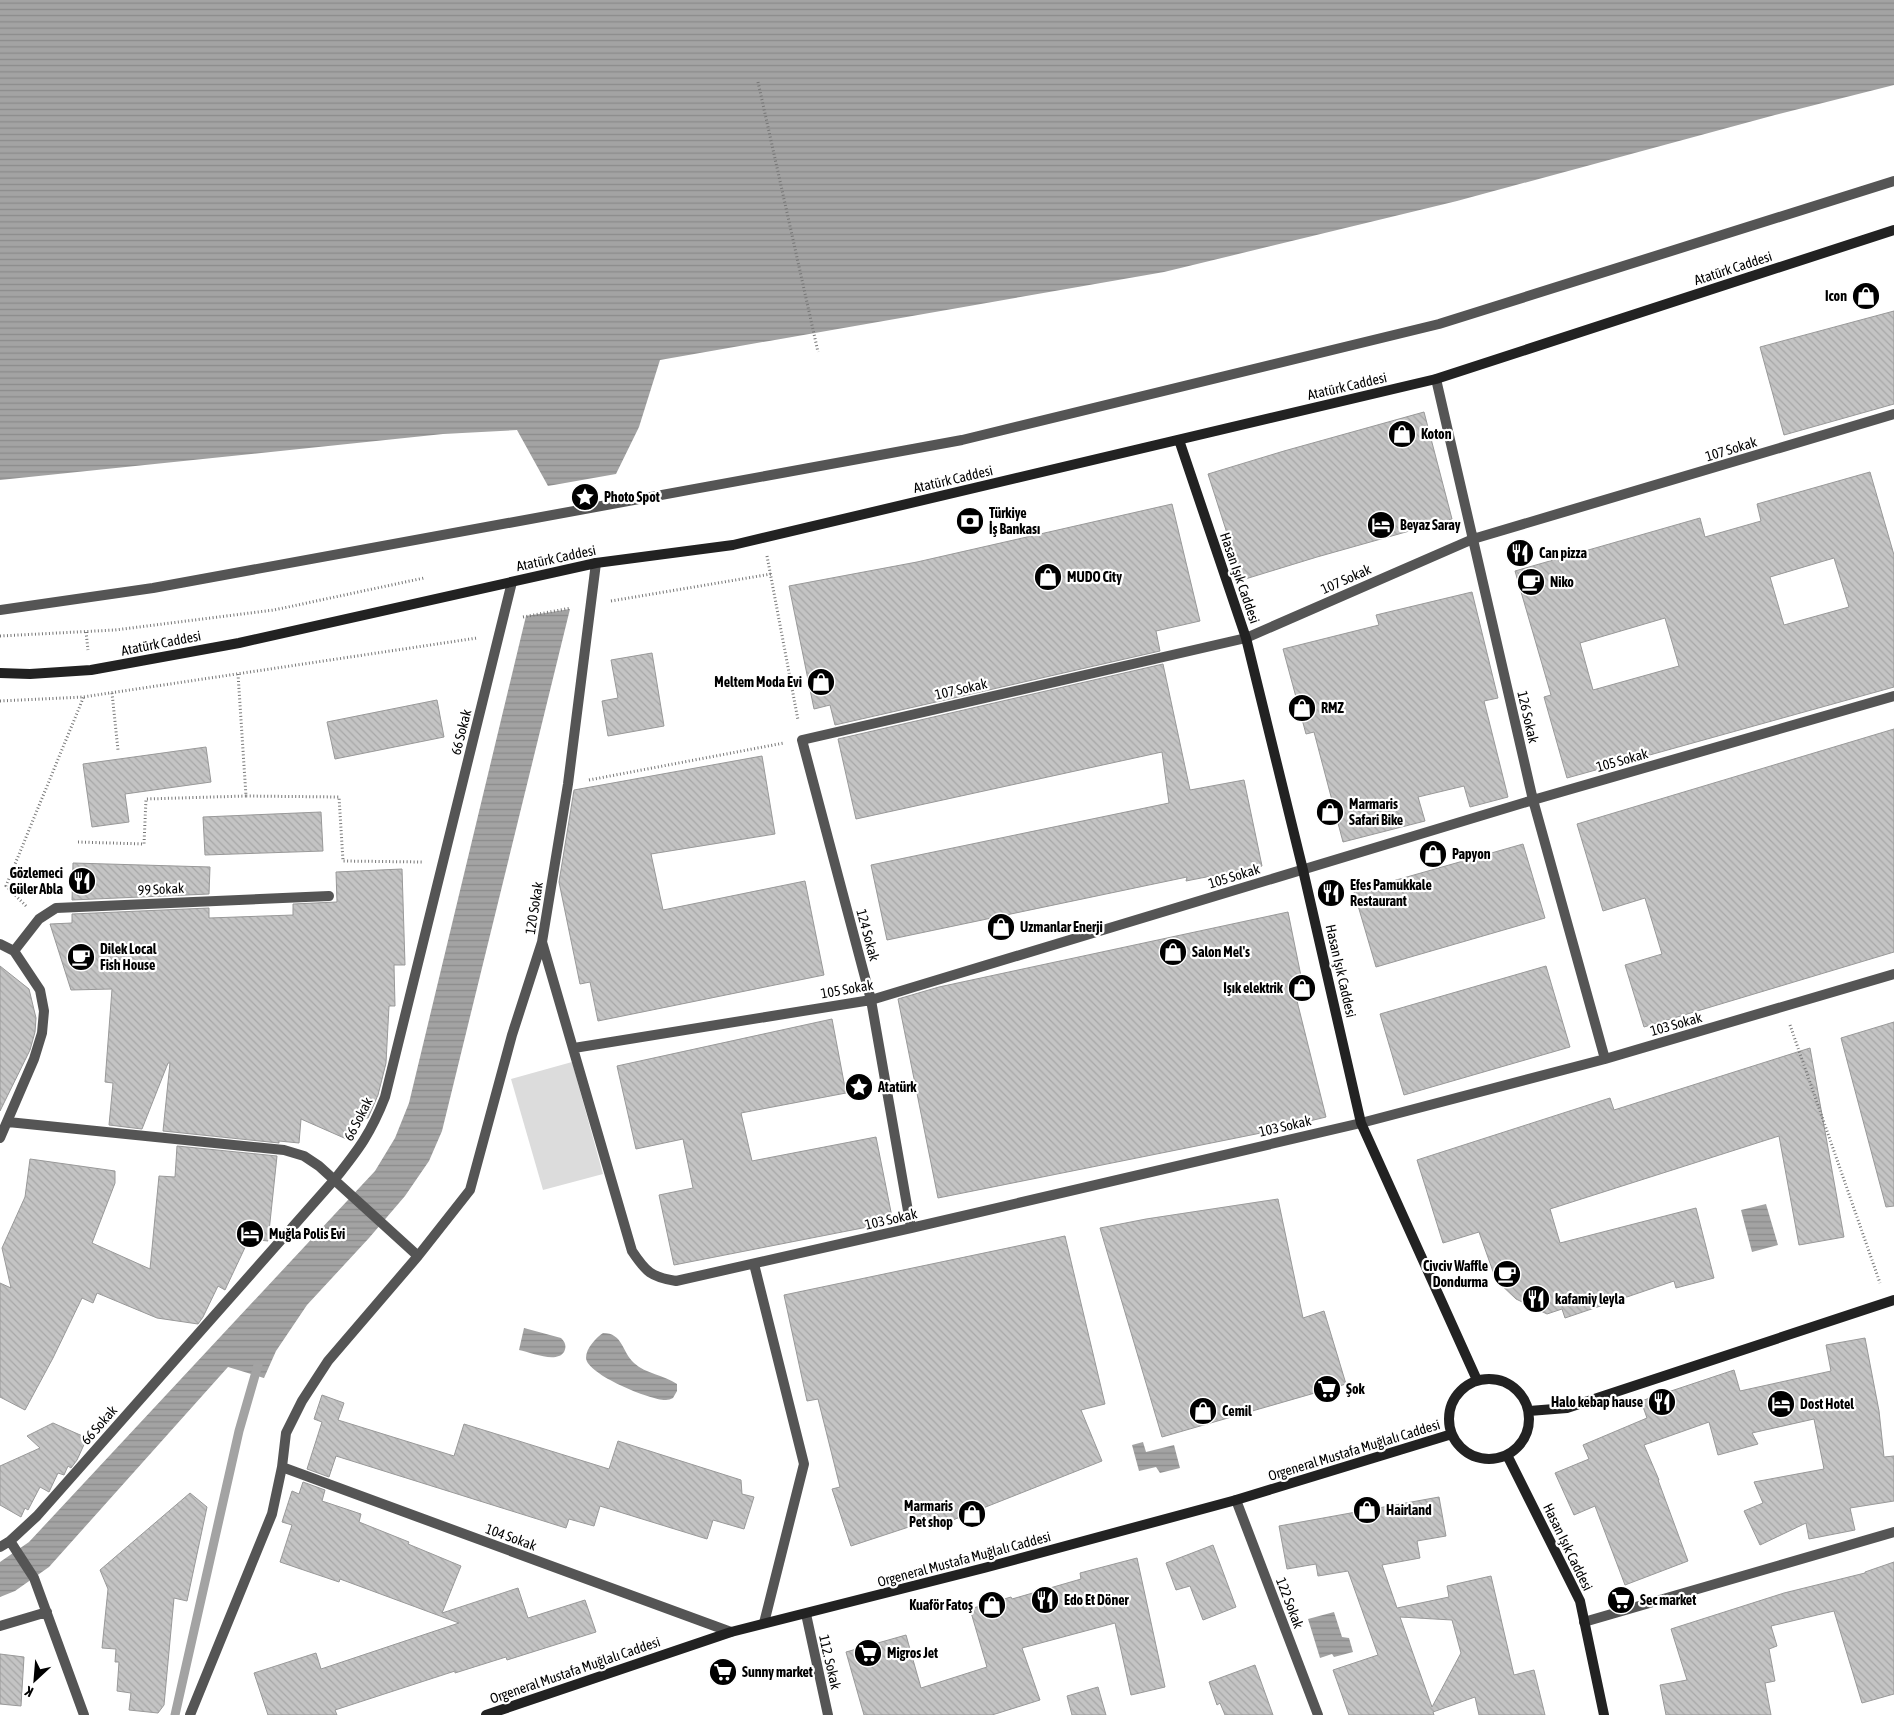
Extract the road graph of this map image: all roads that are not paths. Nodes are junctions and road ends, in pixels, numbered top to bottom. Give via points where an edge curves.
1 (1894, 181) edge
2 (1894, 230) edge
3 (1436, 379) junction
4 (1894, 414) edge
5 (1180, 440) junction
6 (1473, 540) junction
7 (596, 563) junction
8 (512, 582) junction
9 (0, 610) edge
10 (1246, 638) junction
11 (0, 673) edge
12 (1894, 696) edge
13 (802, 740) joint
14 (1533, 800) junction
15 (1304, 870) junction
16 (329, 896) dead end
17 (542, 942) junction
18 (0, 944) edge
19 (14, 951) junction
20 (1894, 974) edge
21 (871, 1000) junction
22 (574, 1048) junction
23 (1605, 1059) junction
24 (8, 1122) junction
25 (1361, 1123) junction
26 (0, 1138) edge
27 (335, 1179) junction
28 (911, 1228) junction
29 (418, 1256) junction
30 (754, 1264) junction
31 (676, 1281) joint
32 (1890, 1302) edge
33 (1477, 1380) junction
34 (1528, 1411) junction
35 (1452, 1434) junction
36 (1507, 1455) junction
37 (282, 1467) junction
38 (1236, 1500) junction
39 (1894, 1532) edge
40 (10, 1542) junction
41 (0, 1547) edge
42 (47, 1612) junction
43 (806, 1614) junction
44 (1584, 1622) junction
45 (764, 1623) junction
46 (0, 1626) edge
47 (731, 1632) junction
48 (84, 1715) edge
49 (190, 1715) edge
50 (486, 1715) edge
51 (828, 1715) edge
52 (1318, 1715) edge
53 (1604, 1715) edge

1 - 9 street via 1439,324 962,440 153,588
2 - 3 street, Atatürk Caddesi
3 - 5 street, Atatürk Caddesi
3 - 6 street, 126 Sokak
4 - 6 street, 107 Sokak
5 - 7 street, Atatürk Caddesi via 732,545
5 - 10 street, Hasan Işık Caddesi
6 - 10 street, 107 Sokak
6 - 14 street, 126 Sokak
7 - 8 street, Atatürk Caddesi
7 - 17 street, 120 Sokak via 568,784
8 - 11 street, Atatürk Caddesi via 239,643 90,670
8 - 27 street, 66 Sokak via 385,1096 361,1146
10 - 13 street, 107 Sokak
10 - 15 street, Hasan Işık Caddesi
12 - 14 street, 105 Sokak
13 - 21 street, 124 Sokak
14 - 15 street, 105 Sokak
14 - 23 street, 126 Sokak
15 - 21 street, 105 Sokak
15 - 25 street, Hasan Işık Caddesi
16 - 19 street, 99 Sokak via 56,908 39,919
17 - 22 street, 120 Sokak
17 - 29 street via 512,1035 470,1190
18 - 19 street
19 - 24 street via 40,990 44,1010 42,1033 34,1059
20 - 23 street, 103 Sokak
21 - 22 street, 105 Sokak
21 - 28 street, 124 Sokak
22 - 31 street, 120 Sokak via 632,1251 642,1267 657,1278
23 - 25 street, 103 Sokak
24 - 26 street
24 - 27 street via 284,1150 304,1156
25 - 28 street, 103 Sokak
25 - 33 street, Hasan Işık Caddesi
27 - 29 street
27 - 40 street, 66 Sokak via 37,1516
28 - 30 street, 103 Sokak
29 - 37 street via 328,1361 307,1393 286,1433
30 - 31 street, 103 Sokak
30 - 45 street via 804,1464
32 - 34 street via 1567,1408
33 - 34 street via 1491,1378 1504,1381 1524,1398
33 - 35 street via 1465,1386 1450,1408 1448,1421
34 - 36 street via 1526,1436
35 - 36 street via 1469,1454 1495,1459
35 - 38 street, Orgeneral Mustafa Muğlalı Caddesi
36 - 44 street, Hasan Işık Caddesi via 1580,1601
37 - 47 street, 104 Sokak
37 - 49 street via 272,1514
38 - 43 street, Orgeneral Mustafa Muğlalı Caddesi
38 - 52 street, 122 Sokak
39 - 44 street
40 - 41 street, 66 Sokak
40 - 42 street via 34,1578
42 - 46 street
42 - 48 street
43 - 45 street, Orgeneral Mustafa Muğlalı Caddesi
43 - 51 street, 112. Sokak
44 - 53 street, Hasan Işık Caddesi
45 - 47 street, Orgeneral Mustafa Muğlalı Caddesi
47 - 50 street, Orgeneral Mustafa Muğlalı Caddesi

